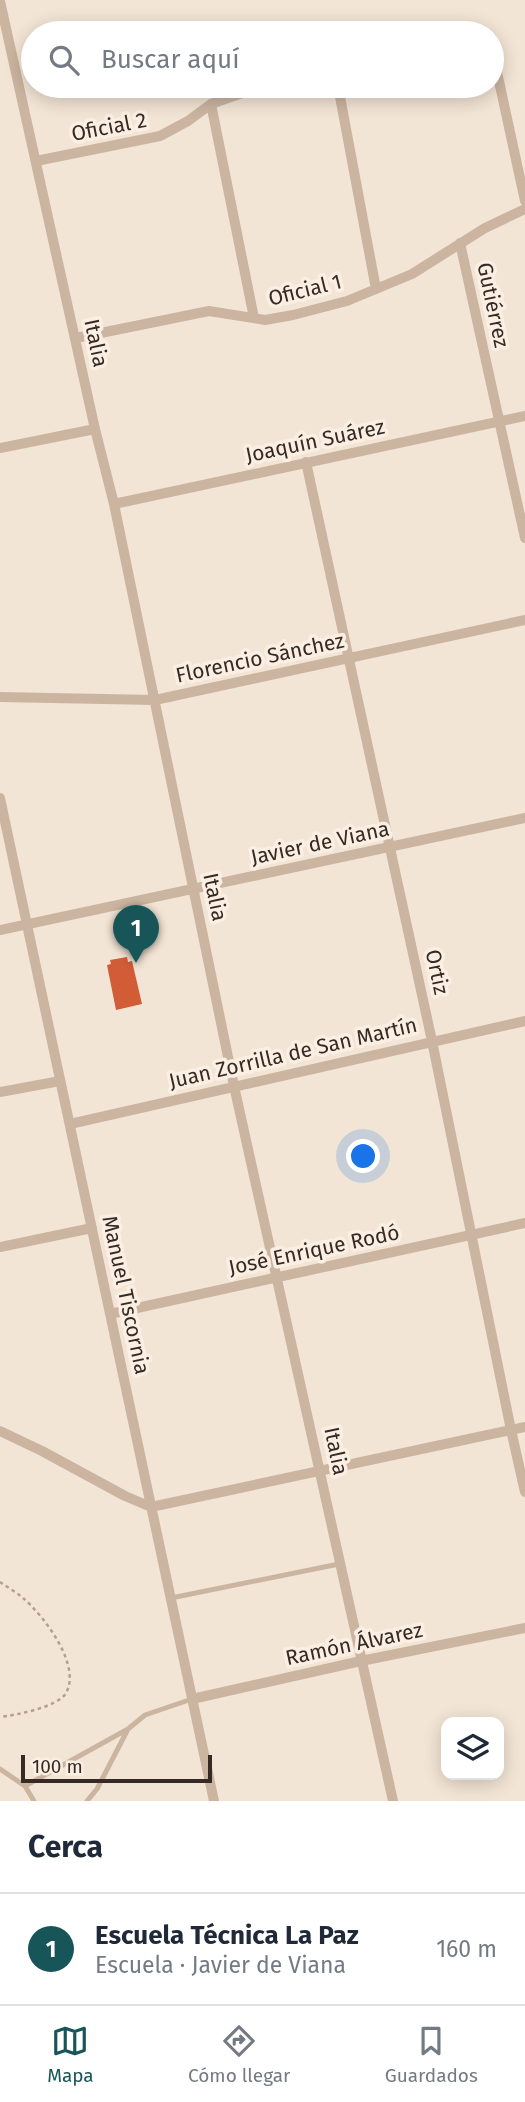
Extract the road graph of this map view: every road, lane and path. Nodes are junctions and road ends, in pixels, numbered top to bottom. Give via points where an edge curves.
1 (0, 1) edge
2 (21, 94) edge
3 (22, 98) edge
4 (228, 98) edge
5 (340, 98) edge
6 (502, 98) edge
7 (211, 104) junction
8 (36, 161) junction
9 (525, 201) edge
10 (525, 209) edge
11 (460, 243) junction
12 (376, 289) junction
13 (254, 318) junction
14 (76, 338) junction
15 (525, 416) edge
16 (499, 421) junction
17 (94, 429) junction
18 (0, 448) edge
19 (306, 462) junction
20 (114, 504) junction
21 (525, 538) edge
22 (525, 620) edge
23 (349, 658) junction
24 (0, 697) edge
25 (155, 700) junction
26 (0, 798) edge
27 (525, 818) edge
28 (390, 847) junction
29 (194, 890) junction
30 (27, 925) junction
31 (0, 930) edge
32 (525, 1021) edge
33 (432, 1041) junction
34 (60, 1081) junction
35 (234, 1086) junction
36 (0, 1092) edge
37 (70, 1124) junction
38 (525, 1223) edge
39 (92, 1228) junction
40 (471, 1235) junction
41 (0, 1247) edge
42 (278, 1278) junction
43 (110, 1314) junction
44 (525, 1427) edge
45 (511, 1430) junction
46 (0, 1431) edge
47 (320, 1469) junction
48 (525, 1492) edge
49 (151, 1507) junction
50 (341, 1564) junction
51 (0, 1582) edge
52 (171, 1598) junction
53 (525, 1628) edge
54 (361, 1661) junction
55 (192, 1699) junction
56 (0, 1717) edge
57 (128, 1729) junction
58 (0, 1769) edge
59 (25, 1786) junction
60 (34, 1801) edge
61 (87, 1801) edge
62 (214, 1801) edge
63 (393, 1801) edge

1 - 2 street, Italia
3 - 8 street, Italia
4 - 7 street, Oficial 2
5 - 12 street
6 - 9 street
7 - 8 street, Oficial 2 via 160,136
7 - 13 street
8 - 14 street, Italia
10 - 11 street, Oficial 1
11 - 12 street, Oficial 1 via 412,274
11 - 16 street, Gutiérrez
12 - 13 street, Oficial 1 via 293,315
13 - 14 street, Oficial 1 via 209,312
14 - 17 street, Italia
15 - 16 street, Joaquín Suárez
16 - 19 street, Joaquín Suárez
16 - 21 street, Gutiérrez
17 - 18 street
17 - 20 street, Italia
19 - 20 street, Joaquín Suárez
19 - 23 street, Ortiz
20 - 25 street, Italia
22 - 23 street, Florencio Sánchez
23 - 25 street, Florencio Sánchez
23 - 28 street, Ortiz
24 - 25 street, Florencio Sánchez
25 - 29 street, Italia
26 - 30 street, Manuel Tiscornia
27 - 28 street, Javier de Viana
28 - 29 street, Javier de Viana
28 - 33 street, Ortiz
29 - 30 street, Javier de Viana
29 - 35 street, Italia
30 - 31 street, Javier de Viana
30 - 34 street, Manuel Tiscornia
32 - 33 street, Juan Zorrilla de San Martín
33 - 35 street, Juan Zorrilla de San Martín
33 - 40 street, Ortiz
34 - 36 street
34 - 37 street, Manuel Tiscornia
35 - 37 street, Juan Zorrilla de San Martín
35 - 42 street, Italia
37 - 39 street, Manuel Tiscornia
38 - 40 street, José Enrique Rodó
39 - 41 street
39 - 43 street, Manuel Tiscornia
40 - 42 street, José Enrique Rodó
40 - 45 street, Ortiz
42 - 43 street, José Enrique Rodó
42 - 47 street, Italia
43 - 49 street, Manuel Tiscornia
44 - 45 street
45 - 47 street
45 - 48 street, Ortiz
46 - 49 street
47 - 49 street
47 - 50 street, Italia
49 - 52 street, Manuel Tiscornia
50 - 52 lane
50 - 54 street, Italia
51 - 56 path via 46,1623 60,1644 69,1684 61,1699
52 - 55 street, Manuel Tiscornia
53 - 54 street, Ramón Álvarez
54 - 55 street, Ramón Álvarez
54 - 63 street, Italia
55 - 57 lane via 145,1715
55 - 62 street, Manuel Tiscornia
57 - 59 lane
57 - 61 lane
58 - 59 lane
59 - 60 lane

